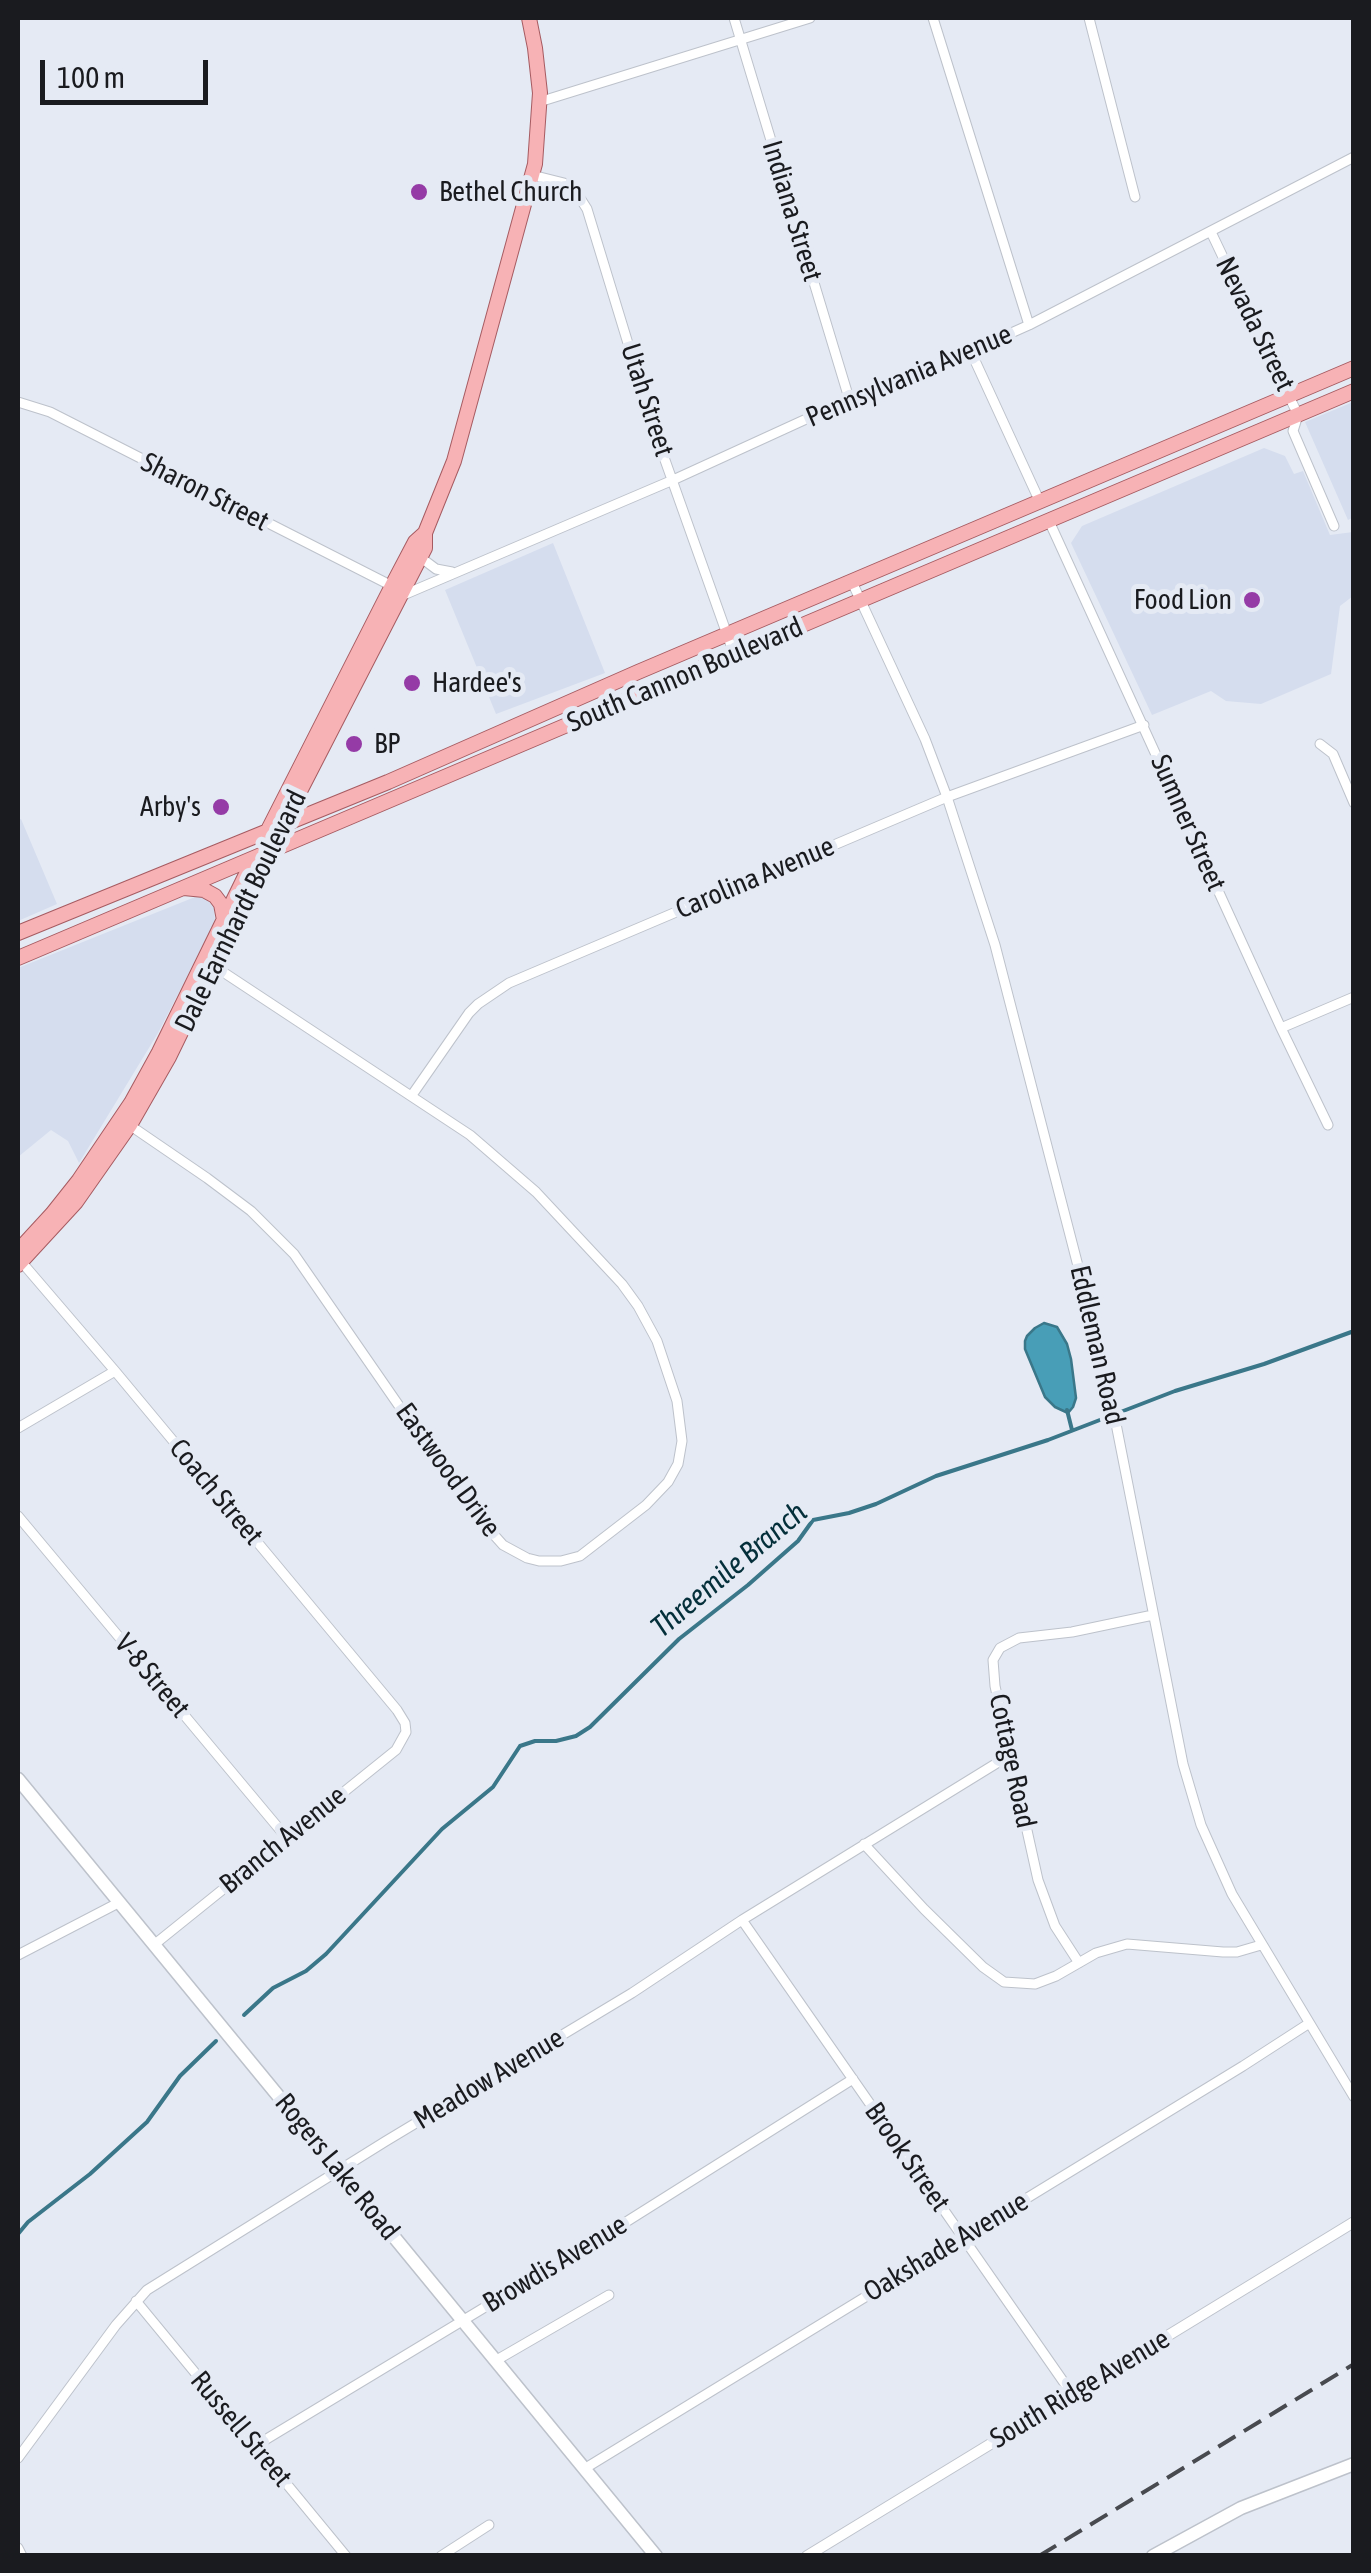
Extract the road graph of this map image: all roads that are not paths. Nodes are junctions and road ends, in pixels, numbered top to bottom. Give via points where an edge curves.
1 (529, 18) edge
2 (734, 18) edge
3 (810, 18) edge
4 (933, 18) edge
5 (1089, 18) edge
6 (741, 40) junction
7 (540, 102) junction
8 (1354, 157) edge
9 (532, 175) junction
10 (1135, 197) dead end
11 (1210, 232) junction
12 (1030, 325) junction
13 (971, 352) junction
14 (1354, 368) edge
15 (1354, 392) edge
16 (1289, 396) junction
17 (18, 402) edge
18 (851, 404) junction
19 (1298, 415) junction
20 (673, 480) junction
21 (1040, 502) junction
22 (1049, 520) junction
23 (1334, 526) dead end
24 (424, 534) junction
25 (420, 557) junction
26 (454, 572) junction
27 (852, 582) junction
28 (396, 591) junction
29 (860, 601) junction
30 (727, 634) junction
31 (734, 654) junction
32 (1144, 725) junction
33 (1320, 744) dead end
34 (948, 797) junction
35 (1354, 803) edge
36 (283, 825) junction
37 (266, 832) junction
38 (261, 855) junction
39 (183, 888) junction
40 (224, 920) junction
41 (18, 934) edge
42 (18, 958) edge
43 (214, 966) junction
44 (1354, 997) edge
45 (1281, 1028) junction
46 (412, 1096) junction
47 (125, 1122) junction
48 (1328, 1125) dead end
49 (19, 1259) edge
50 (115, 1371) junction
51 (18, 1428) edge
52 (18, 1516) edge
53 (1153, 1615) junction
54 (406, 1732) joint
55 (1010, 1755) junction
56 (18, 1778) edge
57 (286, 1837) junction
58 (864, 1844) junction
59 (120, 1902) junction
60 (742, 1920) junction
61 (155, 1944) junction
62 (1261, 1945) junction
63 (18, 1956) edge
64 (1079, 1962) junction
65 (1308, 2024) junction
66 (853, 2080) junction
67 (1354, 2098) edge
68 (340, 2171) junction
69 (1354, 2222) edge
70 (963, 2237) junction
71 (609, 2296) dead end
72 (136, 2302) junction
73 (461, 2320) junction
74 (495, 2361) junction
75 (1072, 2394) junction
76 (255, 2446) junction
77 (18, 2458) edge
78 (1354, 2464) edge
79 (584, 2469) junction
80 (490, 2526) dead end
81 (18, 2548) edge
82 (22, 2556) edge
83 (346, 2556) edge
84 (442, 2556) edge
85 (656, 2556) edge
86 (807, 2556) edge
87 (1154, 2556) edge

1 - 7 main road, Dale Earnhardt Boulevard
2 - 6 street, Indiana Street
3 - 6 street
4 - 12 street
5 - 10 street
6 - 7 street
6 - 18 street, Indiana Street
7 - 9 main road, Dale Earnhardt Boulevard
8 - 11 street, Pennsylvania Avenue
9 - 20 street, Utah Street via 564,183 587,210
9 - 24 main road, Dale Earnhardt Boulevard via 468,416
11 - 12 street, Pennsylvania Avenue
11 - 16 street, Nevada Street
12 - 13 street, Pennsylvania Avenue
13 - 18 street, Pennsylvania Avenue
13 - 21 street
14 - 16 main road, South Cannon Boulevard
15 - 19 main road, South Cannon Boulevard
16 - 19 street, Nevada Street
16 - 21 main road, South Cannon Boulevard
17 - 28 street, Sharon Street via 50,412
18 - 20 street, Pennsylvania Avenue
19 - 22 main road, South Cannon Boulevard
19 - 23 street, Nevada Street via 1293,431
20 - 26 street, Pennsylvania Avenue
20 - 30 street, Utah Street
21 - 27 main road, South Cannon Boulevard
22 - 29 main road, South Cannon Boulevard
22 - 32 street, Sumner Street
24 - 25 main road, Dale Earnhardt Boulevard
24 - 28 main road, Dale Earnhardt Boulevard
25 - 26 street
25 - 28 main road, Dale Earnhardt Boulevard
26 - 28 street, Pennsylvania Avenue
27 - 29 street, Eddleman Road
27 - 30 main road, South Cannon Boulevard
28 - 36 main road, Dale Earnhardt Boulevard
28 - 37 main road, Dale Earnhardt Boulevard
29 - 31 main road, South Cannon Boulevard
29 - 34 street, Eddleman Road
30 - 31 street, Utah Street
30 - 36 main road, South Cannon Boulevard
31 - 38 main road, South Cannon Boulevard
32 - 34 street, Carolina Avenue
32 - 45 street, Sumner Street
33 - 35 street via 1334,754
34 - 46 street, Carolina Avenue via 509,983 469,1013
34 - 53 street, Eddleman Road via 995,945 1102,1361
36 - 37 main road, South Cannon Boulevard
36 - 38 main road, Dale Earnhardt Boulevard
37 - 38 main road, Dale Earnhardt Boulevard
37 - 41 main road, South Cannon Boulevard
38 - 39 main road, South Cannon Boulevard
38 - 40 main road, Dale Earnhardt Boulevard
38 - 43 main road, Dale Earnhardt Boulevard
39 - 40 main road via 215,896
39 - 42 main road, South Cannon Boulevard
40 - 47 main road, Dale Earnhardt Boulevard
43 - 46 street, Eastwood Drive
43 - 47 main road, Dale Earnhardt Boulevard via 169,1057
44 - 45 street
45 - 48 street, Sumner Street
46 - 47 street, Eastwood Drive via 470,1134 581,1238 638,1306 672,1380 682,1429 674,1473 646,1506 571,1559 526,1558 493,1536 294,1254 251,1211
47 - 49 main road, Dale Earnhardt Boulevard
49 - 50 street, Coach Street
50 - 51 street
50 - 54 street, Coach Street via 396,1710
52 - 57 street, V-8 Street
53 - 55 street, Cottage Road via 1019,1638 1000,1648 993,1674
53 - 62 street, Eddleman Road via 1200,1826
54 - 57 street, Branch Avenue via 396,1750
55 - 58 street, Meadow Avenue
55 - 64 street, Cottage Road via 1038,1880 1055,1926
56 - 59 main road, Rogers Lake Road
57 - 61 street, Branch Avenue
58 - 60 street, Meadow Avenue
58 - 64 street via 1004,1982 1035,1984
59 - 61 main road, Rogers Lake Road
59 - 63 street
60 - 66 street, Brook Street
60 - 68 street, Meadow Avenue
61 - 68 main road, Rogers Lake Road
62 - 64 street via 1223,1952 1127,1944
62 - 65 street, Eddleman Road
65 - 67 street, Eddleman Road
65 - 70 street, Oakshade Avenue
66 - 70 street, Brook Street
66 - 73 street, Browdis Avenue
68 - 72 street, Meadow Avenue
68 - 73 main road, Rogers Lake Road
69 - 75 street, South Ridge Avenue
70 - 75 street, Brook Street
70 - 79 street, Oakshade Avenue
71 - 74 street
72 - 76 street, Russell Street
72 - 77 street, Meadow Avenue
73 - 74 main road, Rogers Lake Road
73 - 76 street, Browdis Avenue
74 - 79 main road, Rogers Lake Road
75 - 86 street, South Ridge Avenue
76 - 83 street, Russell Street
78 - 87 main road via 1241,2508
79 - 85 main road, Rogers Lake Road
80 - 84 street
81 - 82 street

